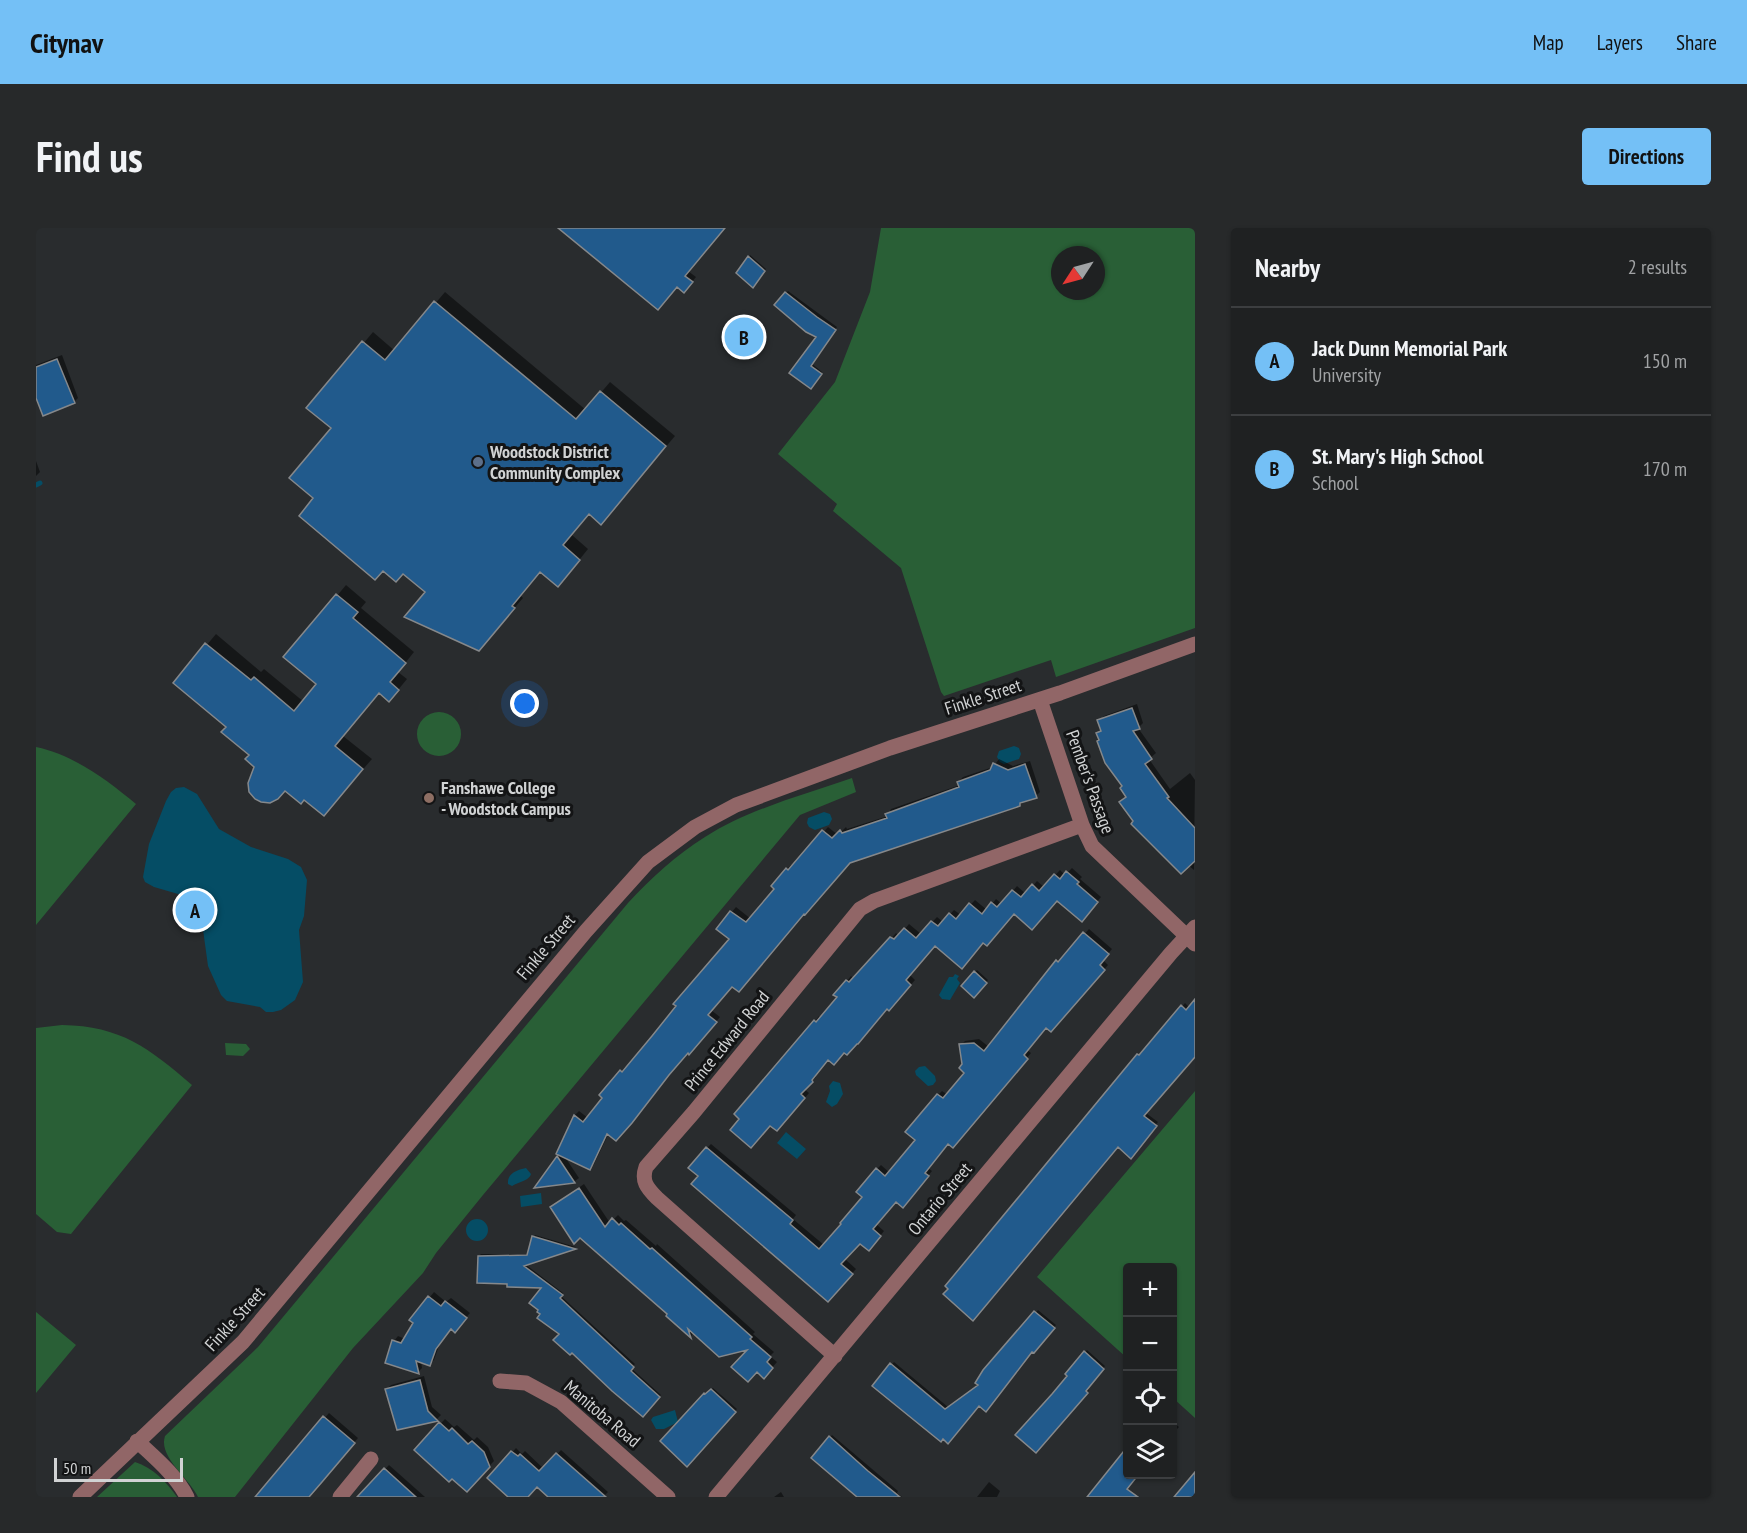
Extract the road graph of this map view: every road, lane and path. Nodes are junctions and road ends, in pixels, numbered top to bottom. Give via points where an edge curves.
1 (1195, 644) edge
2 (1040, 700) junction
3 (1082, 825) junction
4 (1192, 936) edge
5 (834, 1356) junction
6 (500, 1382) dead end
7 (137, 1441) junction
8 (371, 1459) dead end
9 (80, 1497) edge
10 (186, 1497) edge
11 (340, 1497) edge
12 (669, 1497) edge
13 (716, 1497) edge

1 - 2 street, Finkle Street
2 - 3 street, Pember's Passage
2 - 7 street, Finkle Street via 736,805 664,848 633,876 586,930 243,1342
3 - 4 street, Pember's Passage via 1096,852
3 - 5 street, Prince Edward Road via 860,909 646,1167 644,1181 657,1198
4 - 5 street, Ontario Street
5 - 13 street, Ontario Street
6 - 12 street, Manitoba Road via 526,1383 561,1402
7 - 9 street, Finkle Street
7 - 10 street via 162,1465
8 - 11 street

